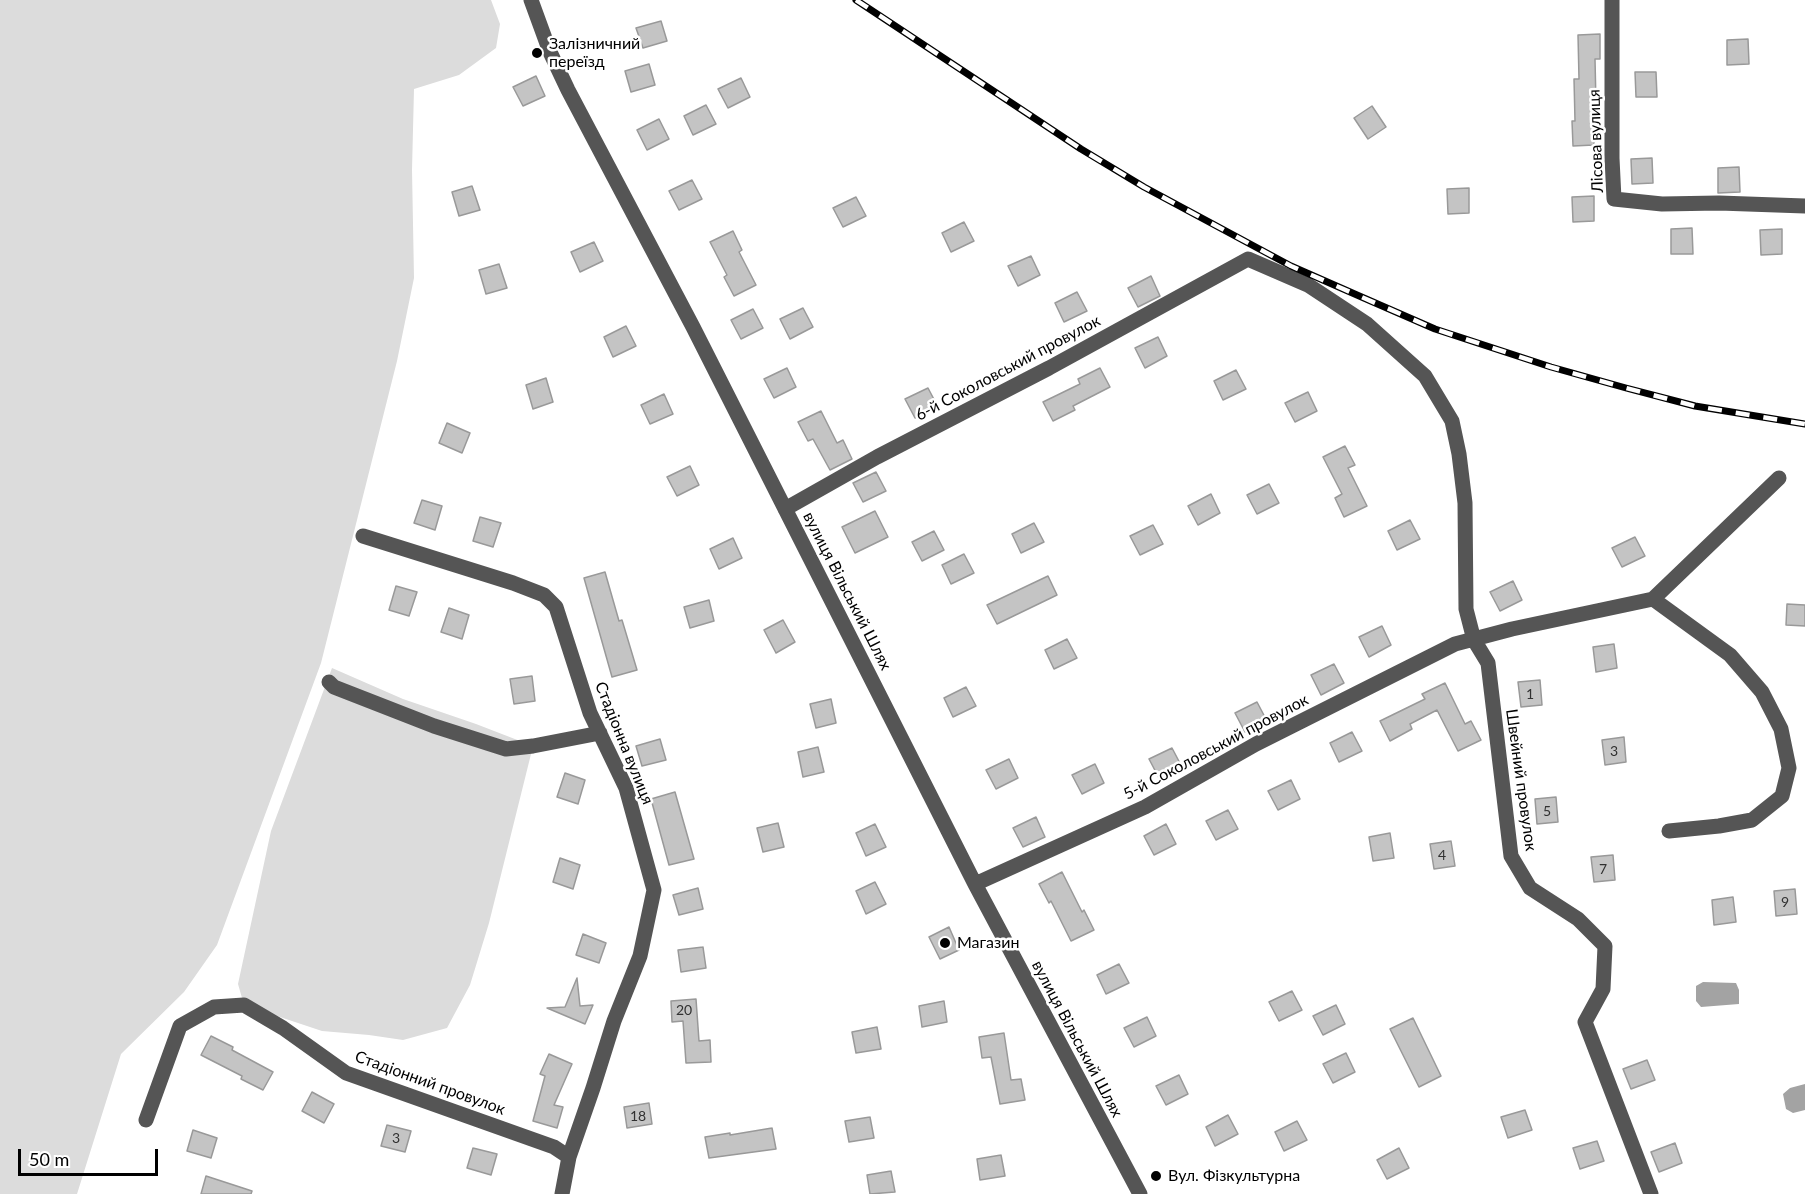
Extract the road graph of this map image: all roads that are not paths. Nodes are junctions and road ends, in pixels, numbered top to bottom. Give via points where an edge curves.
1 (531, 0) edge
2 (1612, 0) edge
3 (1805, 206) edge
4 (1248, 259) joint
5 (1779, 478) dead end
6 (785, 509) junction
7 (363, 536) dead end
8 (1653, 599) junction
9 (1474, 640) junction
10 (329, 682) dead end
11 (600, 733) junction
12 (1669, 831) dead end
13 (975, 884) junction
14 (146, 1120) dead end
15 (569, 1157) junction
16 (562, 1194) edge
17 (1140, 1194) edge
18 (1651, 1194) edge

1 - 6 street, вулиця Вільський Шлях via 568,90
2 - 3 street, Лісова вулиця via 1614,199 1662,204
4 - 6 street, 6-й Соколовський провулок
4 - 9 street, Швейний провулок via 1308,285 1367,324 1425,376 1452,421 1465,503 1466,609
5 - 8 street
6 - 13 street, вулиця Вільський Шлях
7 - 11 street, Стадіонна вулиця via 544,595 556,607
8 - 9 street, 5-й Соколовський провулок
8 - 12 street via 1730,655 1762,692 1781,729 1789,768 1782,796 1752,820
9 - 13 street, 5-й Соколовський провулок via 1455,644 1256,744 1145,807
9 - 18 street, Швейний провулок via 1488,663 1511,856 1530,888 1578,919 1605,946 1603,989 1585,1022
10 - 11 street via 434,726 506,749
11 - 15 street, Стадіонна вулиця via 626,788 654,890 640,956
13 - 17 street, вулиця Вільський Шлях
14 - 15 street, Стадіонний провулок via 180,1026 214,1007 244,1005 346,1073 554,1148
15 - 16 street, Стадіонна вулиця

